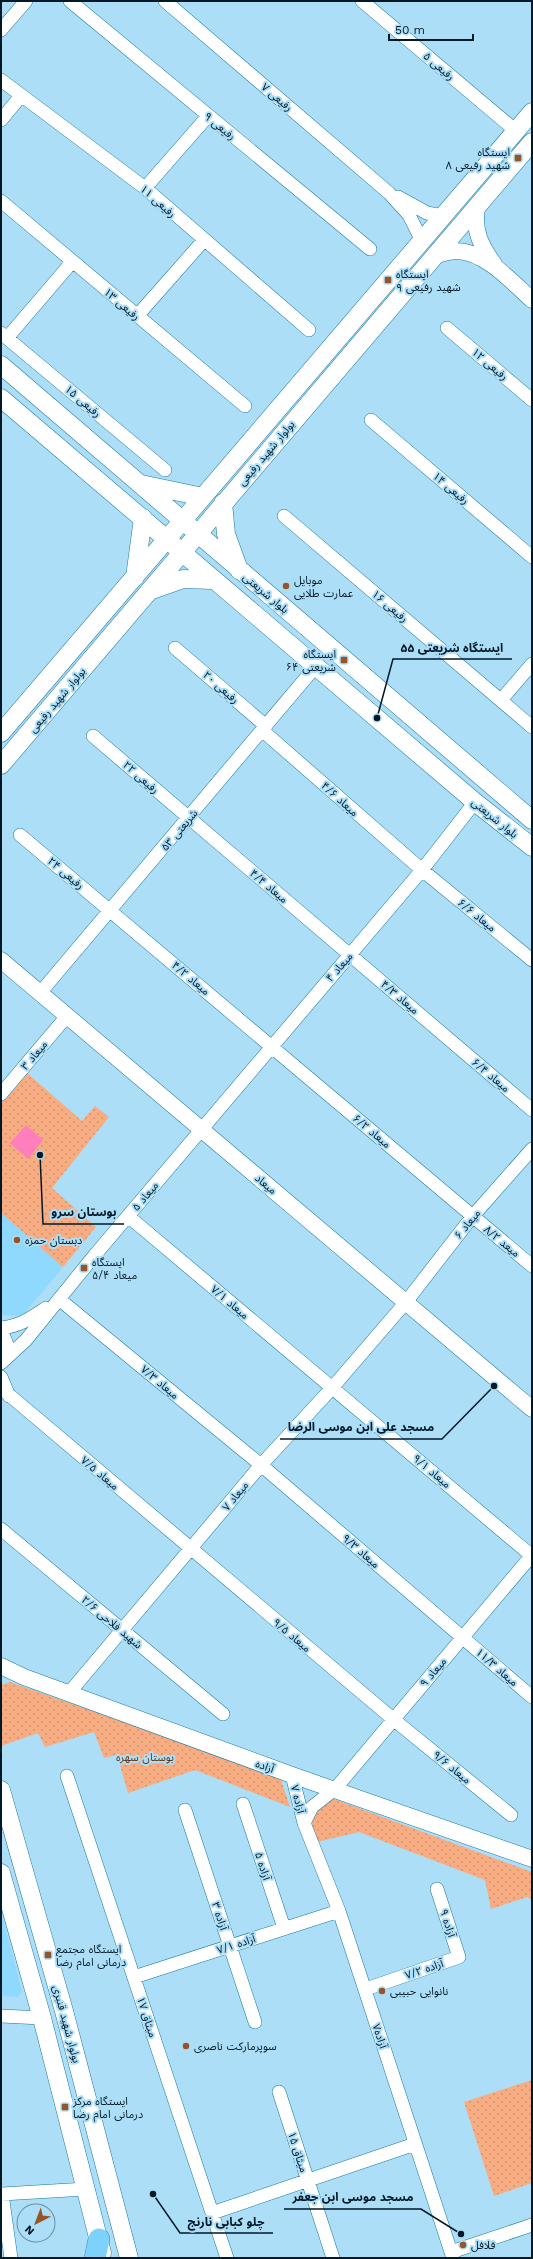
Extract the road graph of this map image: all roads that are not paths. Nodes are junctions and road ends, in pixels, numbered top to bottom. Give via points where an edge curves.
1 (26, 1) edge
2 (70, 1) edge
3 (165, 1) edge
4 (362, 1) edge
5 (1, 30) edge
6 (1, 80) edge
7 (20, 97) junction
8 (532, 112) edge
9 (208, 116) junction
10 (1, 120) edge
11 (516, 131) junction
12 (532, 142) edge
13 (145, 188) junction
14 (389, 193) junction
15 (1, 201) edge
16 (477, 208) junction
17 (443, 216) junction
18 (204, 240) junction
19 (422, 241) junction
20 (370, 249) dead end
21 (435, 255) junction
22 (72, 262) junction
23 (498, 271) junction
24 (532, 300) edge
25 (137, 316) junction
26 (447, 328) dead end
27 (309, 330) dead end
28 (4, 336) edge
29 (1, 365) edge
30 (1, 398) edge
31 (532, 400) edge
32 (245, 406) dead end
33 (371, 420) dead end
34 (165, 470) dead end
35 (140, 484) junction
36 (203, 496) junction
37 (223, 504) junction
38 (284, 516) dead end
39 (143, 518) junction
40 (183, 521) junction
41 (197, 534) junction
42 (167, 539) junction
43 (182, 553) junction
44 (532, 557) edge
45 (240, 570) junction
46 (134, 579) junction
47 (213, 580) junction
48 (150, 591) junction
49 (176, 648) dead end
50 (532, 664) edge
51 (316, 666) junction
52 (501, 700) junction
53 (266, 726) junction
54 (532, 727) edge
55 (1, 733) edge
56 (93, 736) dead end
57 (1, 765) edge
58 (475, 802) junction
59 (531, 817) edge
60 (189, 818) junction
61 (20, 835) dead end
62 (532, 847) edge
63 (422, 870) junction
64 (111, 910) junction
65 (350, 955) junction
66 (1, 960) edge
67 (532, 960) edge
68 (40, 993) junction
69 (67, 1016) junction
70 (451, 1040) joint
71 (272, 1046) junction
72 (1, 1094) edge
73 (532, 1110) edge
74 (201, 1130) junction
75 (532, 1149) edge
76 (128, 1216) junction
77 (472, 1217) junction
78 (532, 1266) edge
79 (59, 1298) junction
80 (406, 1302) junction
81 (1, 1328) edge
82 (1, 1334) edge
83 (2, 1363) edge
84 (1, 1377) edge
85 (332, 1388) junction
86 (5, 1392) edge
87 (532, 1409) edge
88 (260, 1465) junction
89 (1, 1529) edge
90 (192, 1550) junction
91 (532, 1555) edge
92 (123, 1631) junction
93 (462, 1637) junction
94 (1, 1666) edge
95 (24, 1677) junction
96 (1, 1681) edge
97 (69, 1693) junction
98 (532, 1697) edge
99 (223, 1714) dead end
100 (393, 1719) junction
101 (292, 1775) junction
102 (67, 1776) dead end
103 (335, 1789) junction
104 (1, 1790) edge
105 (243, 1804) dead end
106 (185, 1810) dead end
107 (511, 1814) dead end
108 (304, 1823) junction
109 (532, 1859) edge
110 (1, 1873) edge
111 (437, 1889) dead end
112 (339, 1911) junction
113 (284, 1928) junction
114 (230, 1946) junction
115 (459, 1957) joint
116 (134, 1977) junction
117 (366, 1990) junction
118 (64, 2011) junction
119 (1, 2016) edge
120 (42, 2018) junction
121 (255, 2022) dead end
122 (279, 2092) dead end
123 (415, 2144) junction
124 (307, 2181) junction
125 (86, 2189) junction
126 (212, 2213) junction
127 (532, 2225) edge
128 (99, 2252) edge
129 (452, 2255) edge
130 (11, 2258) edge
131 (129, 2258) edge
132 (227, 2258) edge
133 (332, 2258) edge

1 - 5 street
2 - 9 street, رفیعی ۹
3 - 14 street, رفیعی ۷
4 - 11 street, رفیعی ۵
6 - 7 street, رفیعی ۱۱
7 - 10 street
7 - 13 street, رفیعی ۱۱
8 - 11 main road, بولوار شهید رفیعی
9 - 13 street
9 - 20 street, رفیعی ۹
11 - 17 main road, بولوار شهید رفیعی
12 - 16 main road, بولوار شهید رفیعی
13 - 18 street, رفیعی ۱۱
14 - 17 street via 427,212
14 - 19 street via 409,215
15 - 22 street, رفیعی ۱۳
16 - 21 main road, بولوار شهید رفیعی
16 - 23 street via 478,240
17 - 19 main road, بولوار شهید رفیعی
18 - 25 street
18 - 27 street, رفیعی ۱۱
19 - 36 main road, بولوار شهید رفیعی
21 - 23 street via 457,251 466,253 476,256
21 - 37 main road, بولوار شهید رفیعی
22 - 25 street, رفیعی ۱۳
22 - 28 street
23 - 24 street
25 - 32 street, رفیعی ۱۳
26 - 31 street, رفیعی ۱۲
28 - 34 street, رفیعی ۱۵
29 - 35 main road, بلوار شریعتی
30 - 39 main road, بلوار شریعتی
33 - 44 street, رفیعی ۱۴
35 - 36 main road
35 - 40 main road, بلوار شریعتی
36 - 40 main road, بولوار شهید رفیعی
37 - 41 main road, بولوار شهید رفیعی
37 - 45 main road via 226,534
38 - 52 street, رفیعی ۱۶
39 - 42 main road, بلوار شریعتی
39 - 46 main road
40 - 41 main road, بلوار شریعتی
40 - 42 main road, بولوار شهید رفیعی
41 - 43 main road, بولوار شهید رفیعی
41 - 45 main road, بلوار شریعتی
42 - 43 main road, بلوار شریعتی
42 - 46 main road, بولوار شهید رفیعی
43 - 47 main road, بلوار شریعتی
43 - 48 main road, بولوار شهید رفیعی
45 - 59 main road, بلوار شریعتی
46 - 55 main road, بولوار شهید رفیعی
47 - 48 main road via 183,579
47 - 51 main road, بلوار شریعتی
48 - 57 main road, بولوار شهید رفیعی
49 - 53 street, رفیعی ۲۰
50 - 52 street
51 - 53 street, شریعتی ۵۳
51 - 58 main road, بلوار شریعتی
52 - 54 street, رفیعی ۱۶
53 - 60 street, شریعتی ۵۳
53 - 63 street, میعاد ۴/۶ via 263,731
56 - 60 street, رفیعی ۲۲
58 - 62 main road, بلوار شریعتی
58 - 63 street, میعاد ۴
60 - 64 street, شریعتی ۵۳
60 - 65 street, میعاد ۴/۴
61 - 64 street, رفیعی ۲۴
63 - 65 street, میعاد ۴
63 - 67 street, میعاد ۶/۶
64 - 68 street, شریعتی ۵۳
64 - 71 street, میعاد ۴/۲
65 - 70 street, میعاد ۴/۳
65 - 71 street, میعاد ۴
66 - 68 street, میعاد
68 - 69 street, میعاد
69 - 72 street, میعاد ۳
69 - 74 street, میعاد
70 - 73 street, میعاد ۶/۴
71 - 74 street, میعاد ۴
71 - 77 street, میعاد ۶/۲
74 - 76 street, میعاد ۵
74 - 80 street, میعاد
75 - 77 street, میعاد ۶
76 - 79 street, میعاد ۵
76 - 85 street, میعاد ۷/۱
77 - 78 street, میعد ۸/۲
77 - 80 street, میعاد ۶
79 - 81 street via 26,1322
79 - 83 street via 26,1340
79 - 88 street, میعاد ۷/۳
80 - 85 street, میعاد ۷
80 - 87 street, میعاد
82 - 83 street via 8,1345
84 - 86 street, میعاد ۷/۵
85 - 88 street, میعاد ۷
85 - 91 street, میعاد ۹/۱
86 - 90 street, میعاد ۷/۵
88 - 90 street, میعاد ۷
88 - 93 street, میعاد ۹/۳
89 - 92 street, شهید فلاحی ۲/۶
90 - 92 street, میعاد ۷
90 - 100 street, میعاد ۹/۵
91 - 93 street, میعاد ۹
92 - 97 street, میعاد ۷
92 - 99 street, شهید فلاحی ۲/۶
93 - 98 street, میعاد ۱۱/۳
93 - 100 street, میعاد ۹
94 - 95 street, آزاده
95 - 96 street
95 - 97 street, آزاده
97 - 101 street, آزاده
100 - 103 street, میعاد ۹
100 - 107 street, میعاد ۹/۶
101 - 103 street, آزاده
101 - 108 street, آزاده ۷
102 - 116 street, میثاق ۱۷
103 - 108 street, آزاده ۷ via 312,1807
103 - 109 street, آزاده
104 - 118 main road, بولوار شهید قنبری
105 - 113 street, آزاده ۵
106 - 114 street, آزاده ۳
108 - 112 street, آزاده۷
110 - 120 main road, بولوار شهید قنبری
111 - 115 street, آزاده ۹
112 - 113 street, آزاده ۷/۱
112 - 117 street, آزاده۷
113 - 114 street, آزاده ۷/۱
114 - 116 street, آزاده ۷/۱
114 - 121 street, آزاده ۳
115 - 117 street, آزاده ۷/۲
116 - 126 street, میثاق ۱۷
117 - 123 street, آزاده۷
118 - 120 main road
118 - 131 main road, بولوار شهید قنبری
119 - 120 street
120 - 125 main road, بولوار شهید قنبری
122 - 124 street, میثاق ۱۵
123 - 124 street
123 - 129 street, آزاده۷
124 - 126 street
124 - 133 street, میثاق ۱۵
125 - 128 main road, بولوار شهید قنبری
125 - 130 street via 2,2194
126 - 132 street, میثاق ۱۷
127 - 129 street

